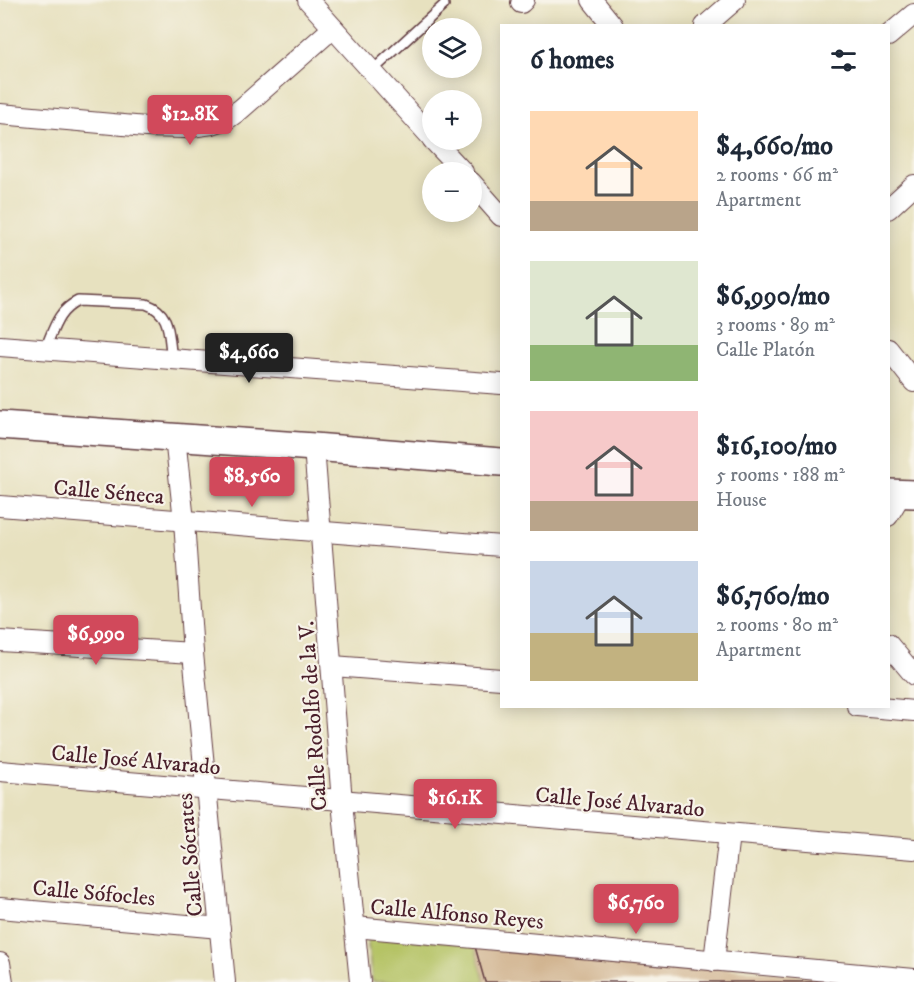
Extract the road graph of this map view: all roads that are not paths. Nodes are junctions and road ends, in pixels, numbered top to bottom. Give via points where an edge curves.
1 (308, 0) edge
2 (592, 0) edge
3 (735, 0) edge
4 (444, 5) dead end
5 (914, 14) edge
6 (612, 24) edge
7 (707, 24) edge
8 (333, 28) junction
9 (890, 34) edge
10 (372, 71) junction
11 (0, 114) edge
12 (422, 127) edge
13 (443, 150) edge
14 (453, 162) edge
15 (912, 191) edge
16 (482, 194) edge
17 (890, 208) edge
18 (500, 215) edge
19 (0, 346) edge
20 (45, 349) junction
21 (890, 352) edge
22 (172, 359) junction
23 (914, 382) edge
24 (500, 384) edge
25 (0, 425) edge
26 (175, 437) junction
27 (314, 447) junction
28 (500, 462) edge
29 (0, 506) edge
30 (184, 522) junction
31 (320, 532) junction
32 (500, 546) edge
33 (0, 641) edge
34 (890, 646) edge
35 (193, 653) junction
36 (333, 666) junction
37 (914, 675) edge
38 (500, 679) edge
39 (880, 708) edge
40 (914, 711) edge
41 (0, 771) edge
42 (207, 788) junction
43 (342, 802) junction
44 (729, 834) junction
45 (914, 849) edge
46 (0, 908) edge
47 (355, 927) junction
48 (220, 928) junction
49 (714, 961) junction
50 (0, 963) edge
51 (900, 980) edge
52 (3, 982) edge
53 (225, 982) edge
54 (360, 982) edge

1 - 8 street
2 - 6 street
3 - 7 street
4 - 10 lane
5 - 9 street
8 - 10 street
8 - 11 street via 242,109 212,124 146,128
10 - 12 street
13 - 14 street
15 - 17 street
16 - 18 street
19 - 20 street
20 - 22 street
20 - 22 lane via 61,313 69,305 78,301 146,304 165,315
21 - 23 street
22 - 24 street
25 - 26 street
26 - 27 street
26 - 30 street, Calle Sócrates
27 - 28 street
27 - 31 street, Calle Rodolfo de la V.
29 - 30 street, Calle Séneca
30 - 31 street, Calle Séneca
30 - 35 street, Calle Sócrates
31 - 32 street, Calle Séneca
31 - 36 street, Calle Rodolfo de la V.
33 - 35 street
34 - 37 street
35 - 42 street, Calle Sócrates
36 - 38 street
36 - 43 street, Calle Rodolfo de la V.
39 - 40 street
41 - 42 street, Calle José Alvarado
42 - 43 street, Calle José Alvarado
42 - 48 street, Calle Sócrates
43 - 44 street, Calle José Alvarado
43 - 47 street, Calle Rodolfo de la V.
44 - 45 street, Calle José Alvarado
44 - 49 street
46 - 48 street, Calle Sófocles
47 - 49 street, Calle Alfonso Reyes
47 - 54 street, Calle Rodolfo de la V.
48 - 53 street, Calle Sócrates
49 - 51 street, Calle Alfonso Reyes
50 - 52 street

